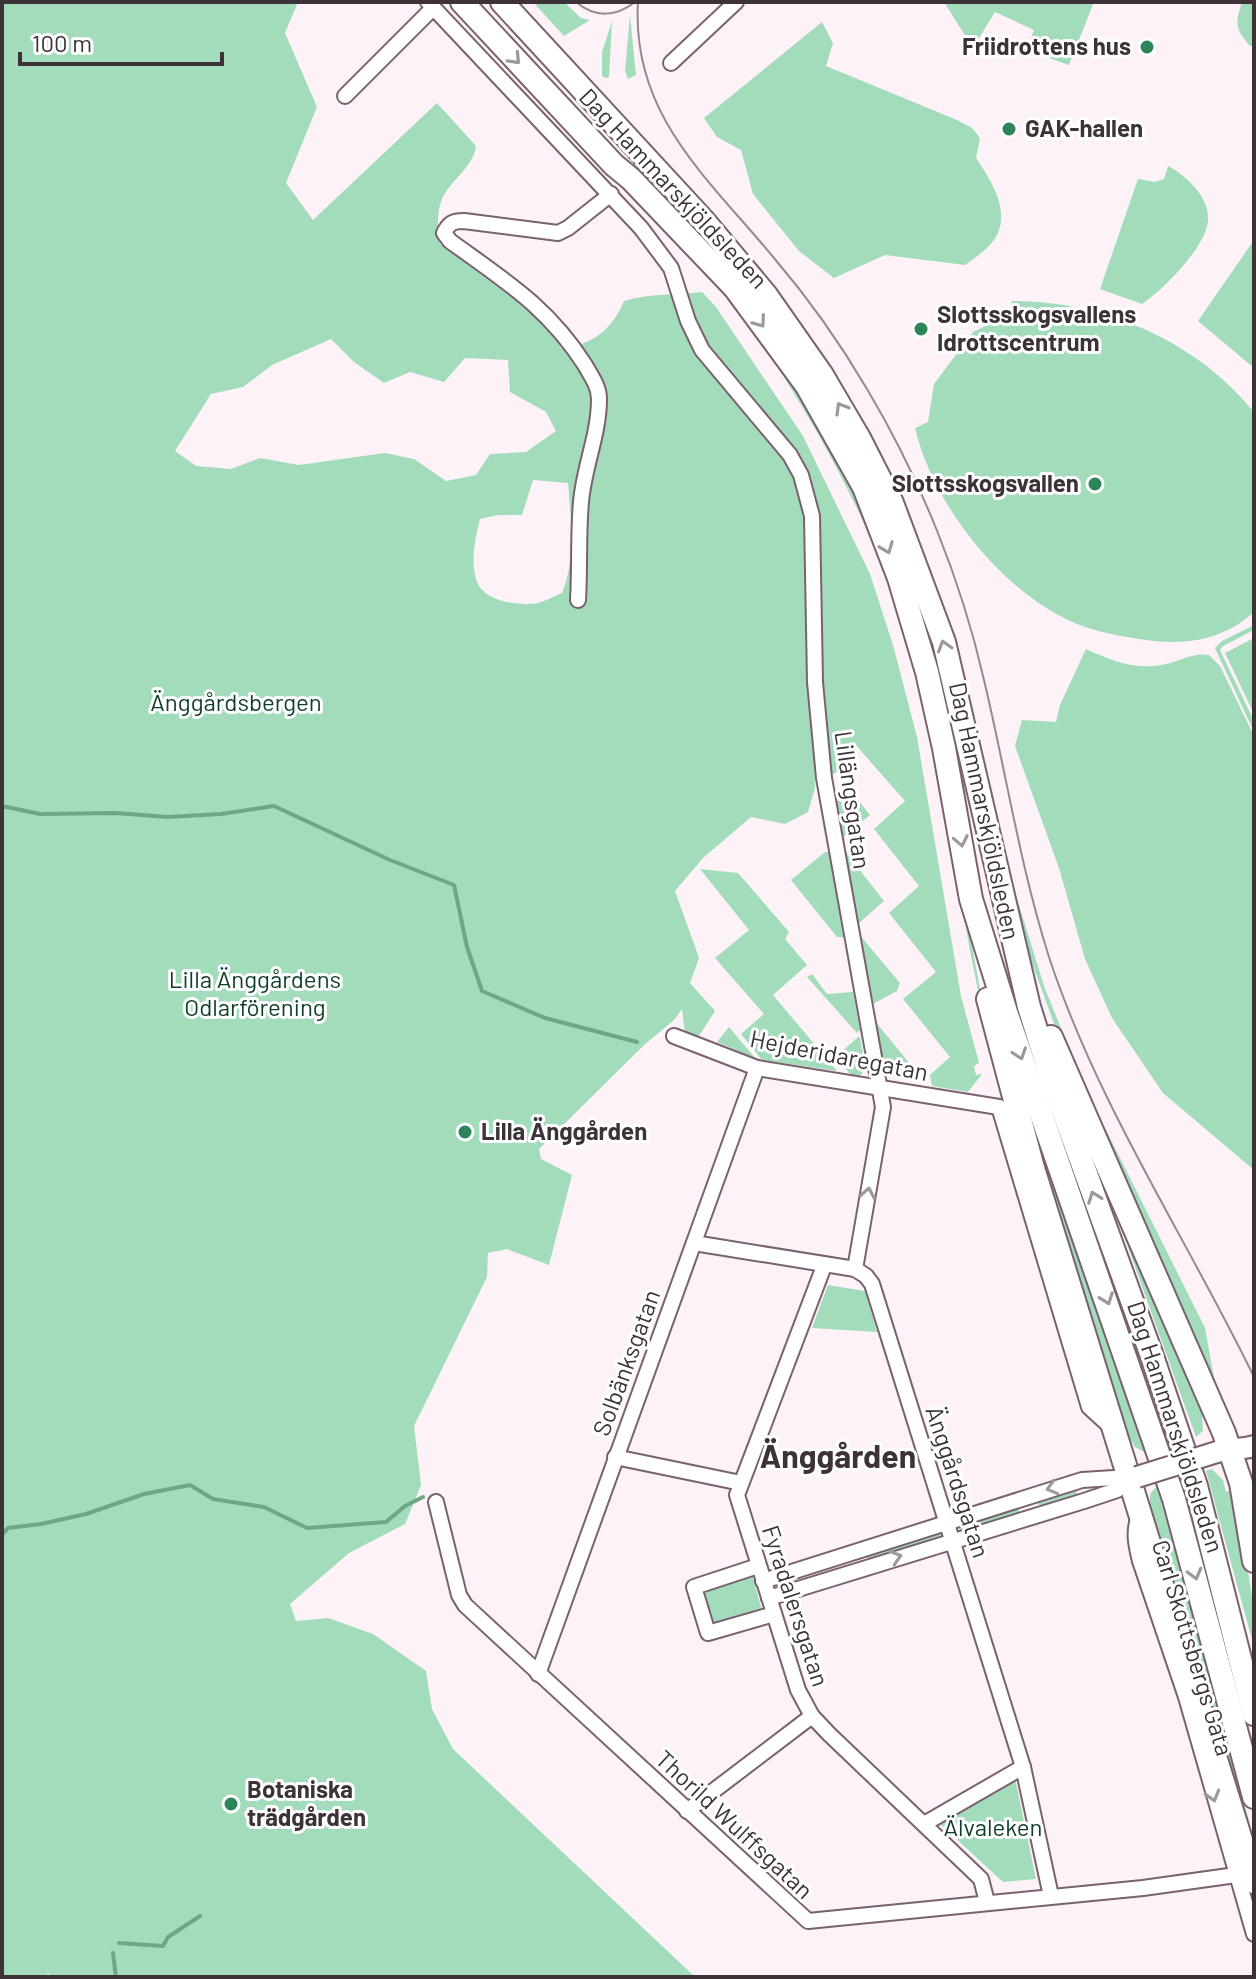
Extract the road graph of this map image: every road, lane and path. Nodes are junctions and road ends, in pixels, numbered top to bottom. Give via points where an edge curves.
1 (462, 2) edge
2 (502, 2) edge
3 (736, 2) edge
4 (430, 5) edge
5 (671, 63) dead end
6 (345, 96) dead end
7 (611, 194) junction
8 (578, 600) dead end
9 (971, 899) junction
10 (1015, 951) junction
11 (674, 1036) dead end
12 (757, 1068) junction
13 (880, 1087) junction
14 (694, 1243) junction
15 (824, 1266) junction
16 (855, 1269) junction
17 (1112, 1428) junction
18 (1243, 1445) edge
19 (615, 1457) junction
20 (1133, 1478) junction
21 (741, 1483) junction
22 (1026, 1496) junction
23 (436, 1502) dead end
24 (1032, 1518) junction
25 (947, 1522) junction
26 (953, 1542) junction
27 (856, 1552) junction
28 (1254, 1561) edge
29 (758, 1566) junction
30 (861, 1568) junction
31 (763, 1581) junction
32 (769, 1598) junction
33 (774, 1614) junction
34 (538, 1674) junction
35 (1254, 1714) edge
36 (812, 1716) junction
37 (1023, 1767) junction
38 (1254, 1797) edge
39 (687, 1811) junction
40 (924, 1824) junction
41 (1245, 1879) edge
42 (1051, 1896) junction
43 (987, 1902) junction
44 (1254, 1934) edge

1 -> 9 main road, Dag Hammarskjöldsleden via 735,288 807,386 864,487 915,628 944,748
10 -> 2 main road, Dag Hammarskjöldsleden via 944,642 892,503 859,438 822,375 752,277
3 - 5 street
4 - 6 street
4 - 7 street, Lillängsgatan
7 - 8 street via 558,233 464,221 454,221 444,233 547,316 597,385 595,444 581,500
7 - 13 street, Lillängsgatan via 671,268 702,350 801,475 812,516 815,682 824,778
9 - 17 main road via 999,1048
9 -> 38 main road, Dag Hammarskjöldsleden via 1174,1499
10 - 18 main road
35 -> 10 main road, Dag Hammarskjöldsleden via 1196,1486 1051,1077
11 - 12 street, Hejderidaregatan
12 - 13 street, Hejderidaregatan
12 - 14 street, Solbänksgatan
16 -> 13 street via 883,1107
13 - 17 street, Hejderidaregatan via 999,1107 1089,1407
14 - 15 street
14 - 19 street, Solbänksgatan
15 - 16 street
15 - 21 street, Fyradalersgatan
16 - 25 street, Änggårdsgatan via 872,1284
17 - 20 main road
18 - 20 main road, bridge
18 - 28 main road via 1241,1483
19 - 21 street
19 - 34 street, Solbänksgatan
20 -> 22 street via 1082,1480
20 - 24 street via 1117,1490
20 -> 41 main road
21 - 29 street, Fyradalersgatan via 737,1495
22 - 24 street
22 - 25 street
23 - 34 street, Thorild Wulffsgatan via 459,1595
24 - 26 street
25 - 26 street, Änggårdsgatan
25 - 27 street
30 -> 26 street
26 - 37 street, Änggårdsgatan
27 - 30 street
27 - 31 street
29 - 31 street, Fyradalersgatan
29 - 33 street via 694,1587 708,1633
30 - 32 street
31 - 32 street, Fyradalersgatan
32 - 33 street, Fyradalersgatan
33 - 36 street, Fyradalersgatan via 798,1690
34 - 39 street, Thorild Wulffsgatan
36 - 39 street
36 - 40 street, Fyradalersgatan
37 - 40 street
37 - 42 street, Änggårdsgatan
39 - 43 street, Thorild Wulffsgatan via 808,1921
40 - 43 street, Fyradalersgatan via 981,1879
41 - 42 street, Thorild Wulffsgatan
41 - 44 street
42 - 43 street, Thorild Wulffsgatan

